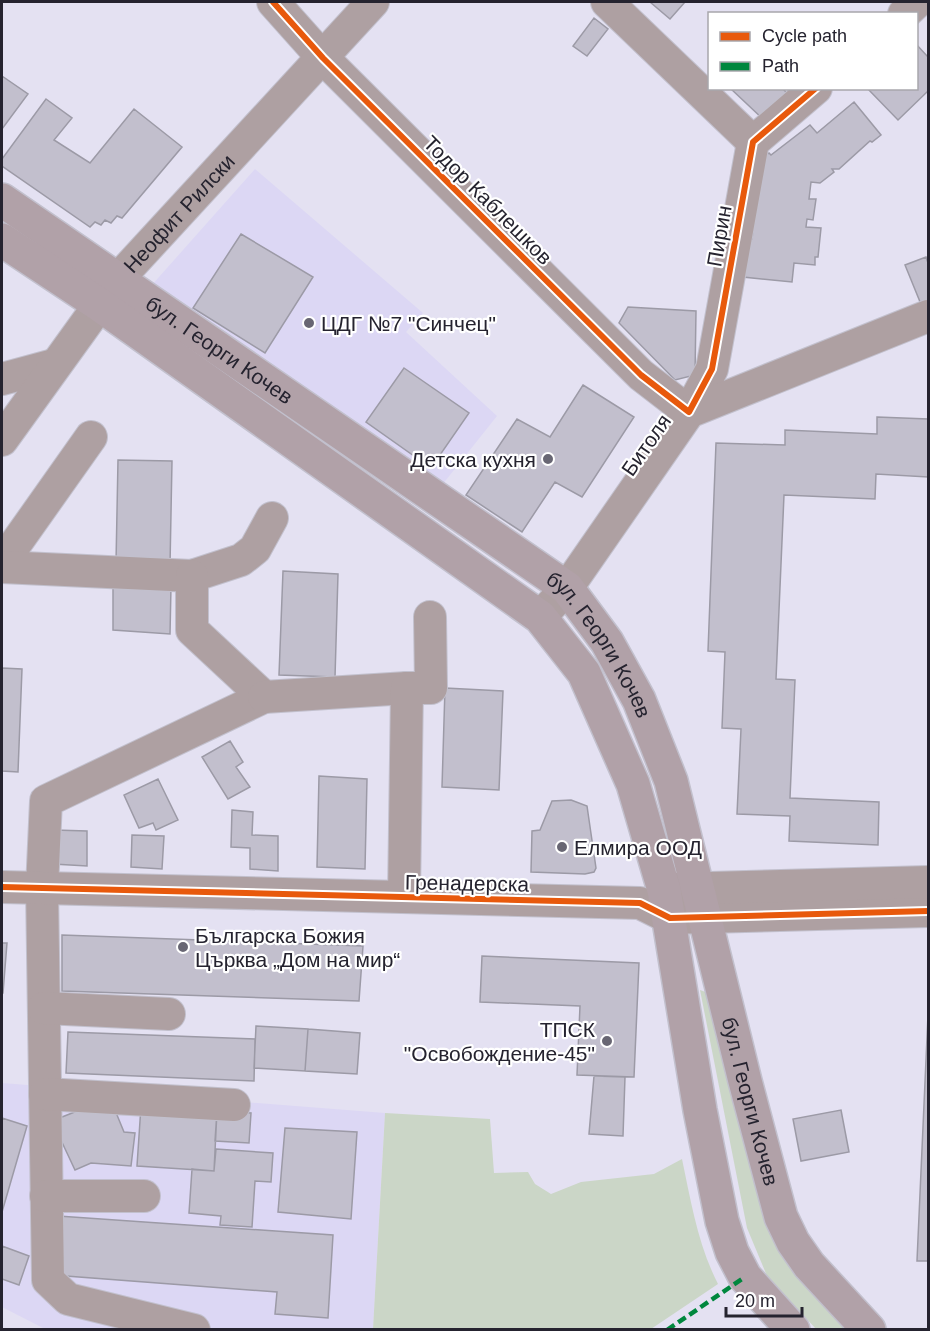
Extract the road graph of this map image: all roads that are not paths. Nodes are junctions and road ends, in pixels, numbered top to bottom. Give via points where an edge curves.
1 (273, 2) edge
2 (373, 2) edge
3 (607, 2) edge
4 (323, 58) junction
5 (814, 90) edge
6 (753, 142) junction
7 (2, 200) edge
8 (2, 240) edge
9 (118, 279) junction
10 (100, 305) junction
11 (928, 316) edge
12 (54, 365) junction
13 (2, 379) edge
14 (690, 412) junction
15 (91, 437) dead end
16 (2, 440) edge
17 (272, 518) dead end
18 (2, 562) edge
19 (2, 567) edge
20 (192, 576) junction
21 (567, 588) junction
22 (430, 617) dead end
23 (540, 617) junction
24 (407, 688) junction
25 (264, 697) junction
26 (928, 882) edge
27 (2, 888) edge
28 (42, 888) junction
29 (404, 897) junction
30 (700, 902) junction
31 (658, 904) junction
32 (928, 911) edge
33 (44, 1008) junction
34 (169, 1014) dead end
35 (45, 1094) junction
36 (234, 1105) dead end
37 (46, 1196) junction
38 (144, 1196) dead end
39 (194, 1329) edge
40 (793, 1329) edge
41 (869, 1329) edge

1 - 4 street, Тодор Каблешков
2 - 4 street, Неофит Рилски
3 - 6 street
4 - 9 street, Неофит Рилски
4 - 14 street, Тодор Каблешков via 641,375
5 - 6 street
6 - 14 street, Пирин via 712,369
7 - 9 main road, бул. Георги Кочев
8 - 10 main road, бул. Георги Кочев
9 - 10 street, Неофит Рилски
9 - 21 main road, бул. Георги Кочев
10 - 12 street, Неофит Рилски
10 - 23 main road, бул. Георги Кочев
11 - 14 street, Битоля
12 - 13 street
12 - 16 street, Неофит Рилски
14 - 21 street, Битоля
15 - 18 street
17 - 20 street via 255,549 241,560
19 - 20 street
20 - 25 street via 192,630
21 - 23 street, Битоля
21 - 30 main road, бул. Георги Кочев via 607,642 639,700 671,781
22 - 24 street via 431,688
23 - 31 main road, бул. Георги Кочев via 584,673 613,735 633,784
24 - 25 street
24 - 29 street
25 - 28 street via 45,801
26 - 30 street, Гренадерска
27 - 28 street, Гренадерска
28 - 29 street, Гренадерска
28 - 33 street
29 - 31 street, Гренадерска
30 - 31 street, Гренадерска
30 - 32 street, Гренадерска
30 - 41 main road, бул. Георги Кочев via 781,1217 809,1265
31 - 40 main road, бул. Георги Кочев via 722,1221 745,1277
33 - 34 street
33 - 35 street
35 - 36 street
35 - 37 street
37 - 38 street
37 - 39 street via 48,1280 68,1299

